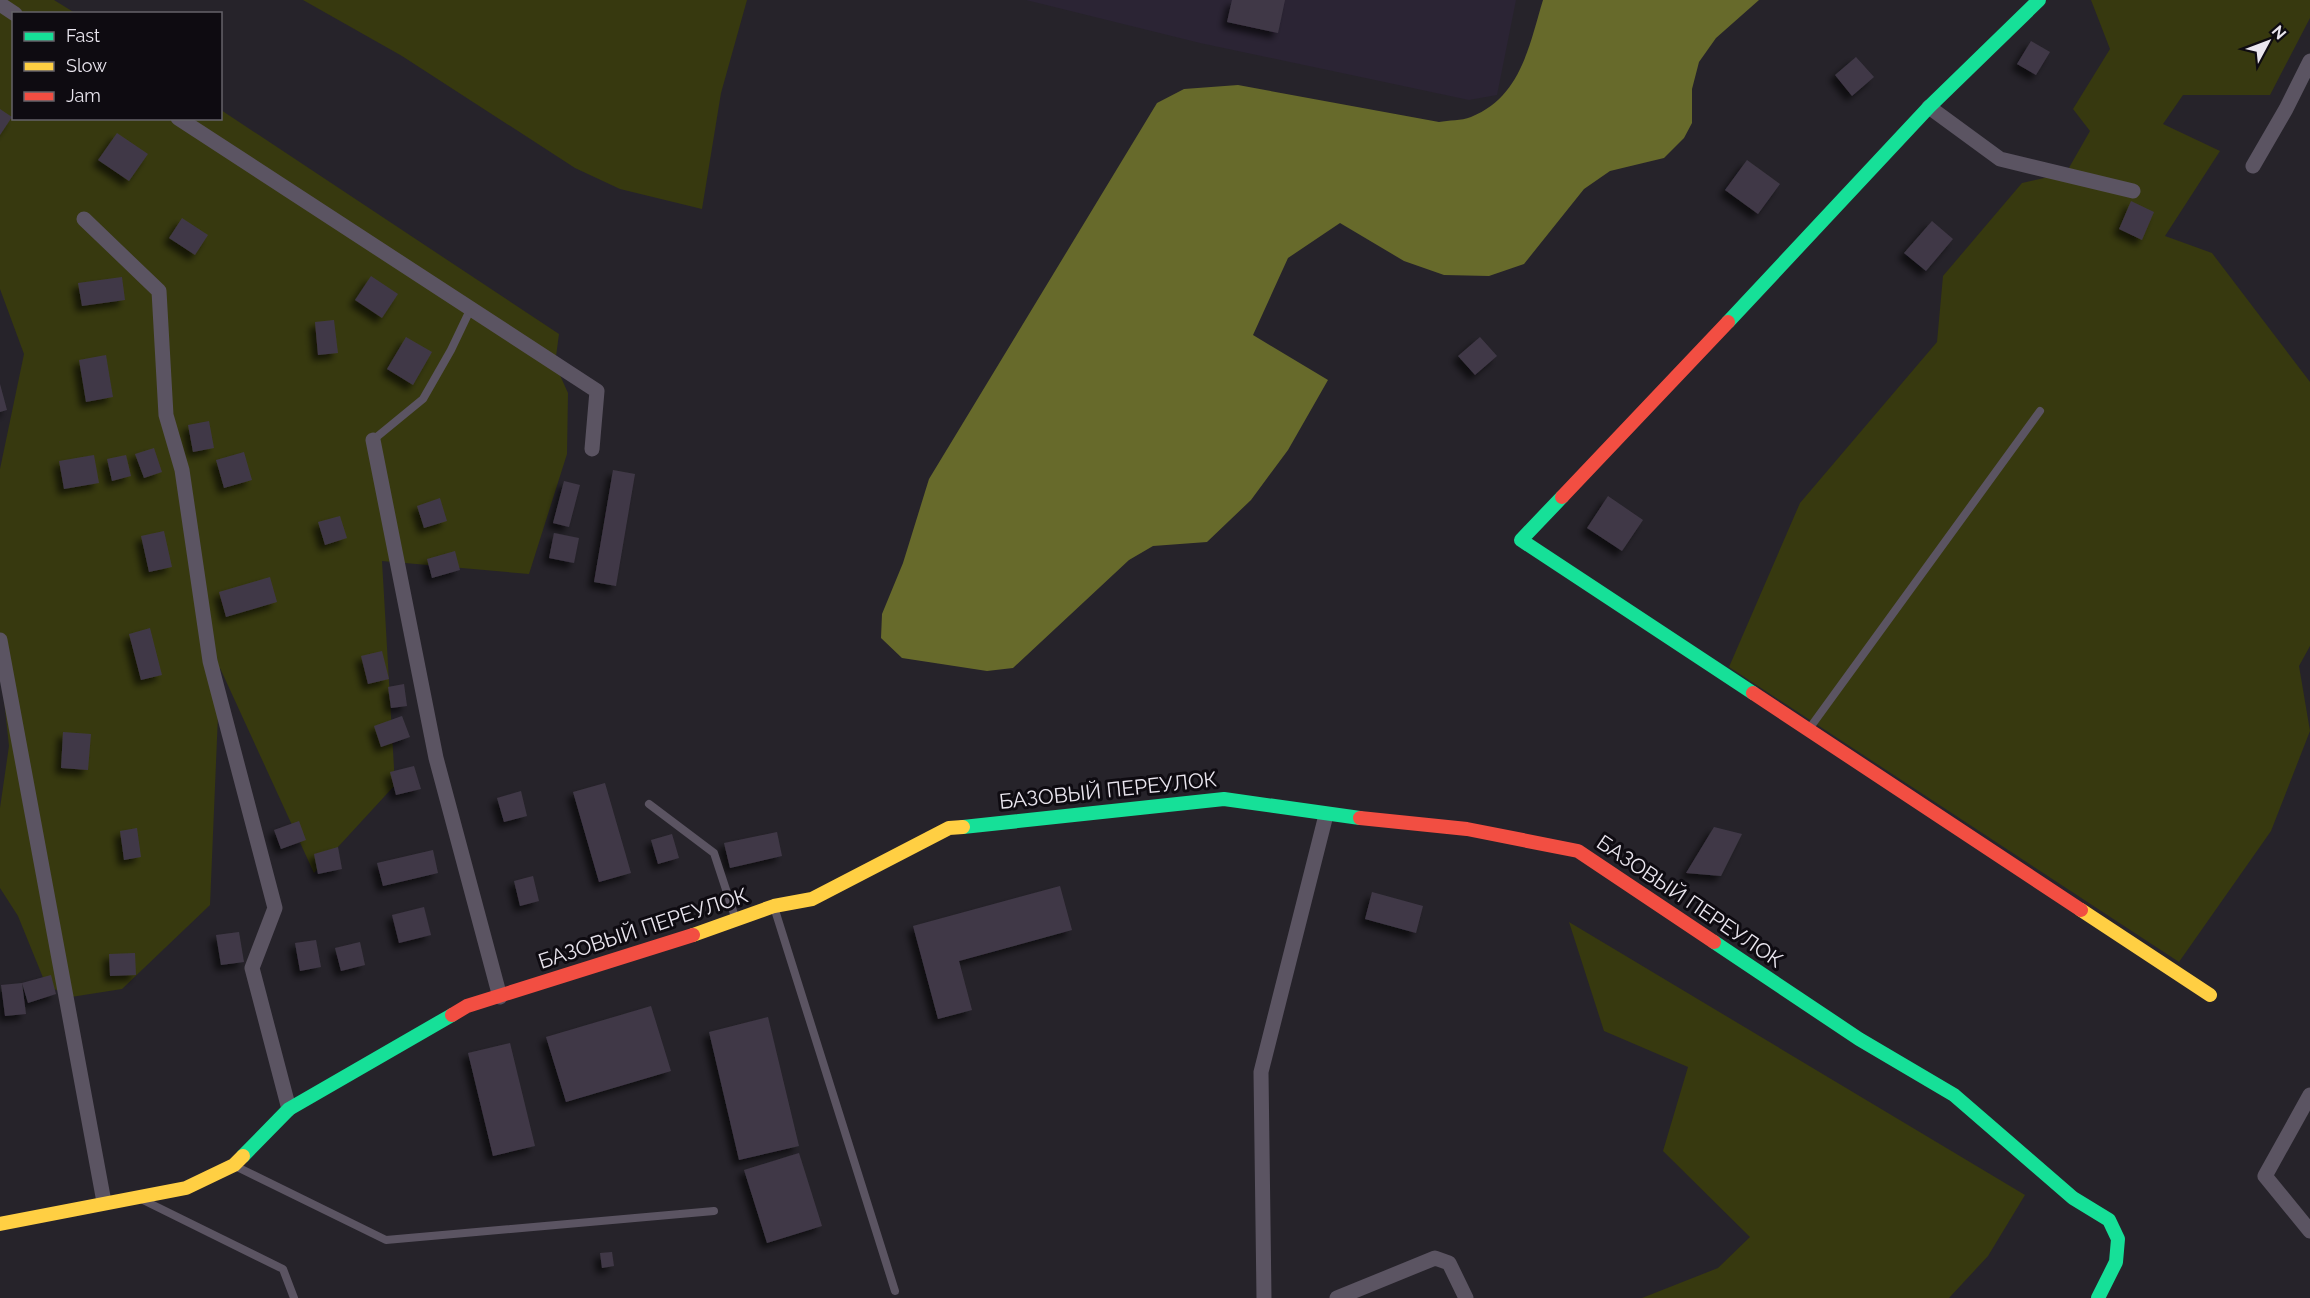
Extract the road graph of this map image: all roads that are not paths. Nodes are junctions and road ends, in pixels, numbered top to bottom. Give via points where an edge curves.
1 (2039, 0) edge
2 (2310, 61) edge
3 (1929, 107) junction
4 (181, 120) edge
5 (2253, 166) dead end
6 (2133, 191) dead end
7 (84, 219) dead end
8 (471, 308) junction
9 (2040, 411) dead end
10 (373, 440) joint
11 (592, 449) dead end
12 (0, 640) edge
13 (1808, 730) junction
14 (649, 804) dead end
15 (1326, 815) junction
16 (774, 906) junction
17 (737, 921) junction
18 (2210, 995) dead end
19 (500, 997) junction
20 (2310, 1095) edge
21 (289, 1109) junction
22 (234, 1165) junction
23 (136, 1197) junction
24 (104, 1202) junction
25 (714, 1211) dead end
26 (0, 1224) edge
27 (2310, 1231) edge
28 (895, 1291) dead end
29 (294, 1298) edge
30 (1264, 1298) edge
31 (1337, 1298) edge
32 (1466, 1298) edge
33 (2098, 1298) edge

1 - 3 street
2 - 5 street
3 - 6 street via 2000,159
3 - 13 street via 1521,540
4 - 8 street
7 - 21 street via 159,291 166,415 182,470 210,661 275,908 252,968
8 - 10 lane via 423,399
8 - 11 street via 597,391
9 - 13 lane
10 - 19 street via 436,758
12 - 24 street
13 - 18 street
14 - 17 lane via 714,853
15 - 16 street, БАЗОВЫЙ ПЕРЕУЛОК via 1224,798 949,828 812,899
15 - 30 street via 1261,1072
15 - 33 street, БАЗОВЫЙ ПЕРЕУЛОК via 1467,829 1578,851 1859,1039 1954,1095 2073,1198 2109,1220 2118,1239 2116,1262
16 - 17 street, БАЗОВЫЙ ПЕРЕУЛОК
16 - 28 lane
17 - 19 street, БАЗОВЫЙ ПЕРЕУЛОК
19 - 21 street, БАЗОВЫЙ ПЕРЕУЛОК via 467,1006
20 - 27 street via 2265,1176
21 - 22 street, БАЗОВЫЙ ПЕРЕУЛОК
22 - 23 street, БАЗОВЫЙ ПЕРЕУЛОК via 186,1188
22 - 25 lane via 386,1240
23 - 24 street, БАЗОВЫЙ ПЕРЕУЛОК
23 - 29 lane via 283,1269
24 - 26 street, БАЗОВЫЙ ПЕРЕУЛОК
31 - 32 street via 1436,1258 1449,1263

